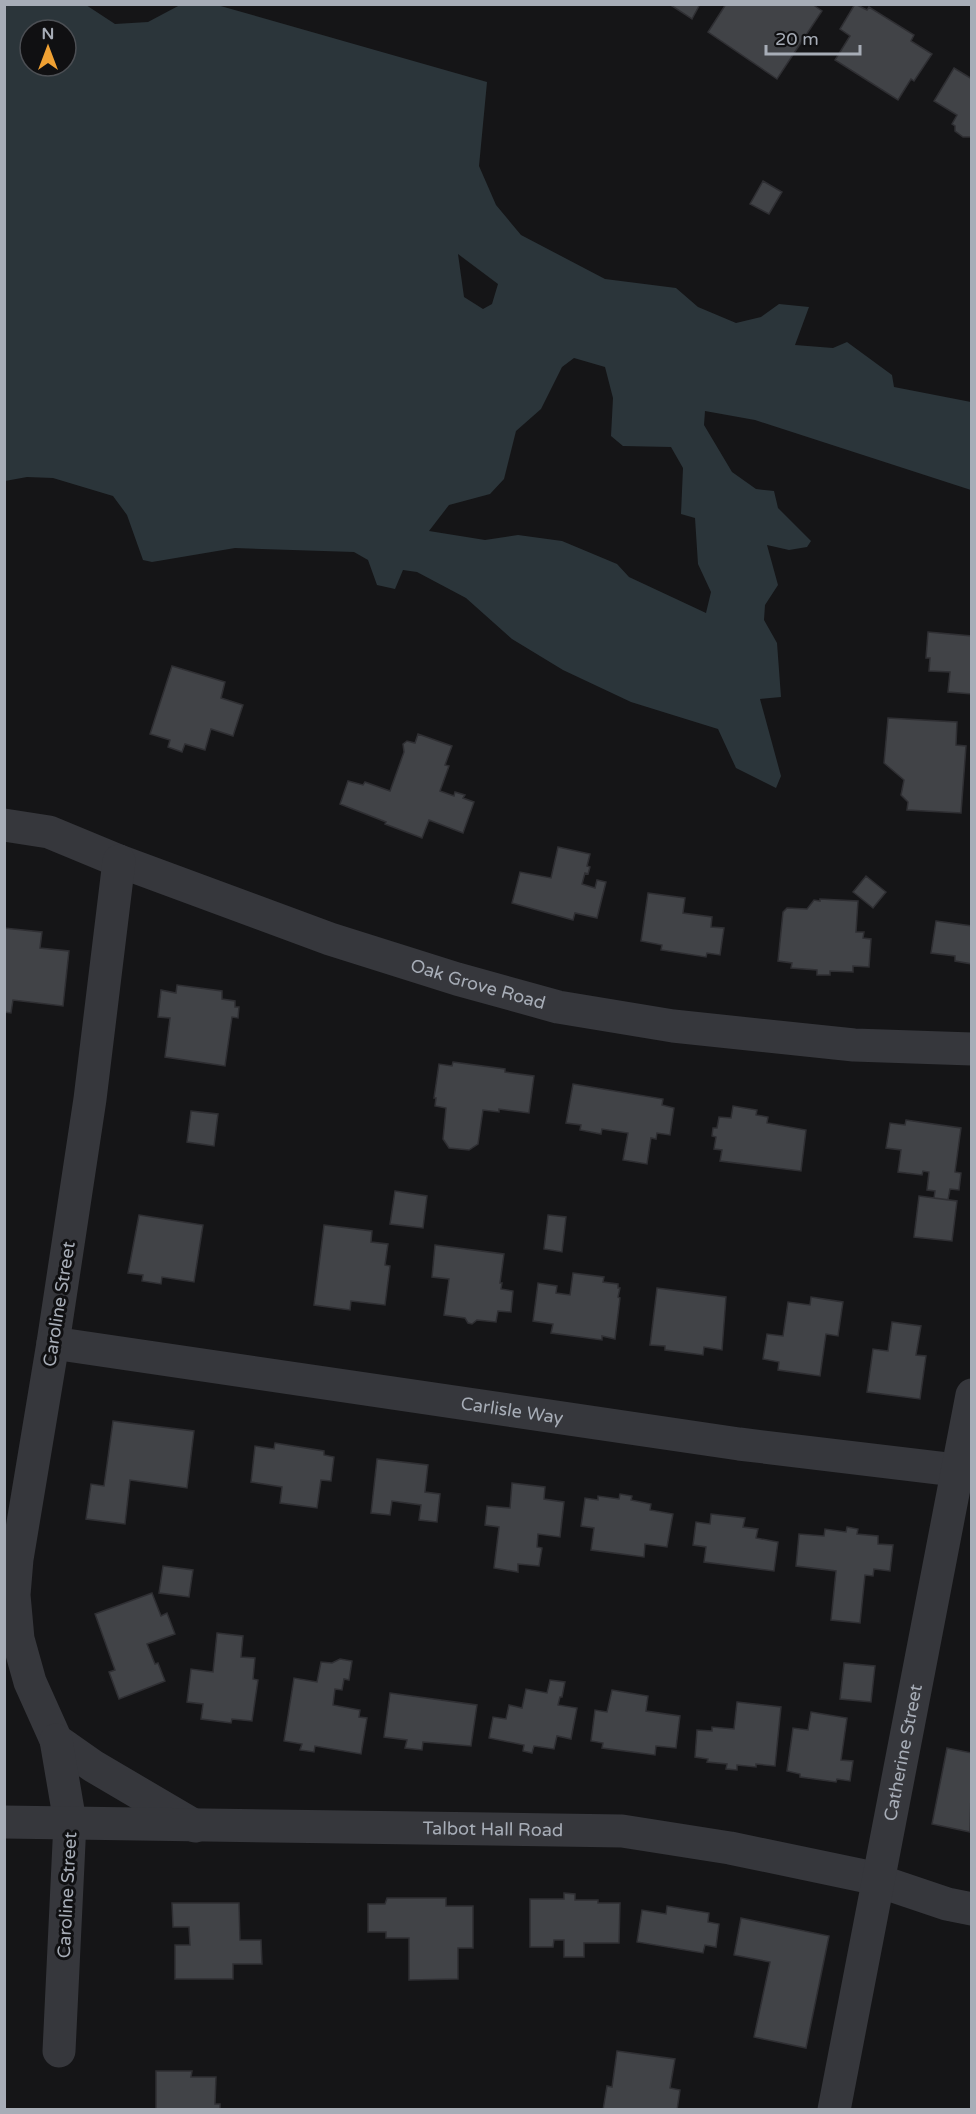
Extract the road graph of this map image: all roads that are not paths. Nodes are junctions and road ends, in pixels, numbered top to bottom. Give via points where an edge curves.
1 (4, 825) edge
2 (119, 861) junction
3 (972, 1049) edge
4 (53, 1343) junction
5 (972, 1395) edge
6 (964, 1471) edge
7 (56, 1740) junction
8 (4, 1822) edge
9 (70, 1822) junction
10 (195, 1826) junction
11 (877, 1882) junction
12 (972, 1909) edge
13 (59, 2052) dead end
14 (834, 2109) edge

1 - 2 street, Oak Grove Road via 49,832
2 - 3 street, Oak Grove Road via 330,939 558,1007 673,1026 854,1045
2 - 4 street, Caroline Street via 90,1099
4 - 6 street, Carlisle Way via 740,1444
4 - 7 street, Caroline Street via 14,1595 18,1639 30,1682
5 - 6 street, Catherine Street
6 - 11 street, Catherine Street
7 - 9 street, Caroline Street
7 - 10 street
8 - 9 street, Talbot Hall Road
9 - 10 street, Talbot Hall Road
9 - 13 street, Caroline Street
10 - 11 street, Talbot Hall Road via 622,1831 730,1848
11 - 12 street, Talbot Hall Road
11 - 14 street, Catherine Street

